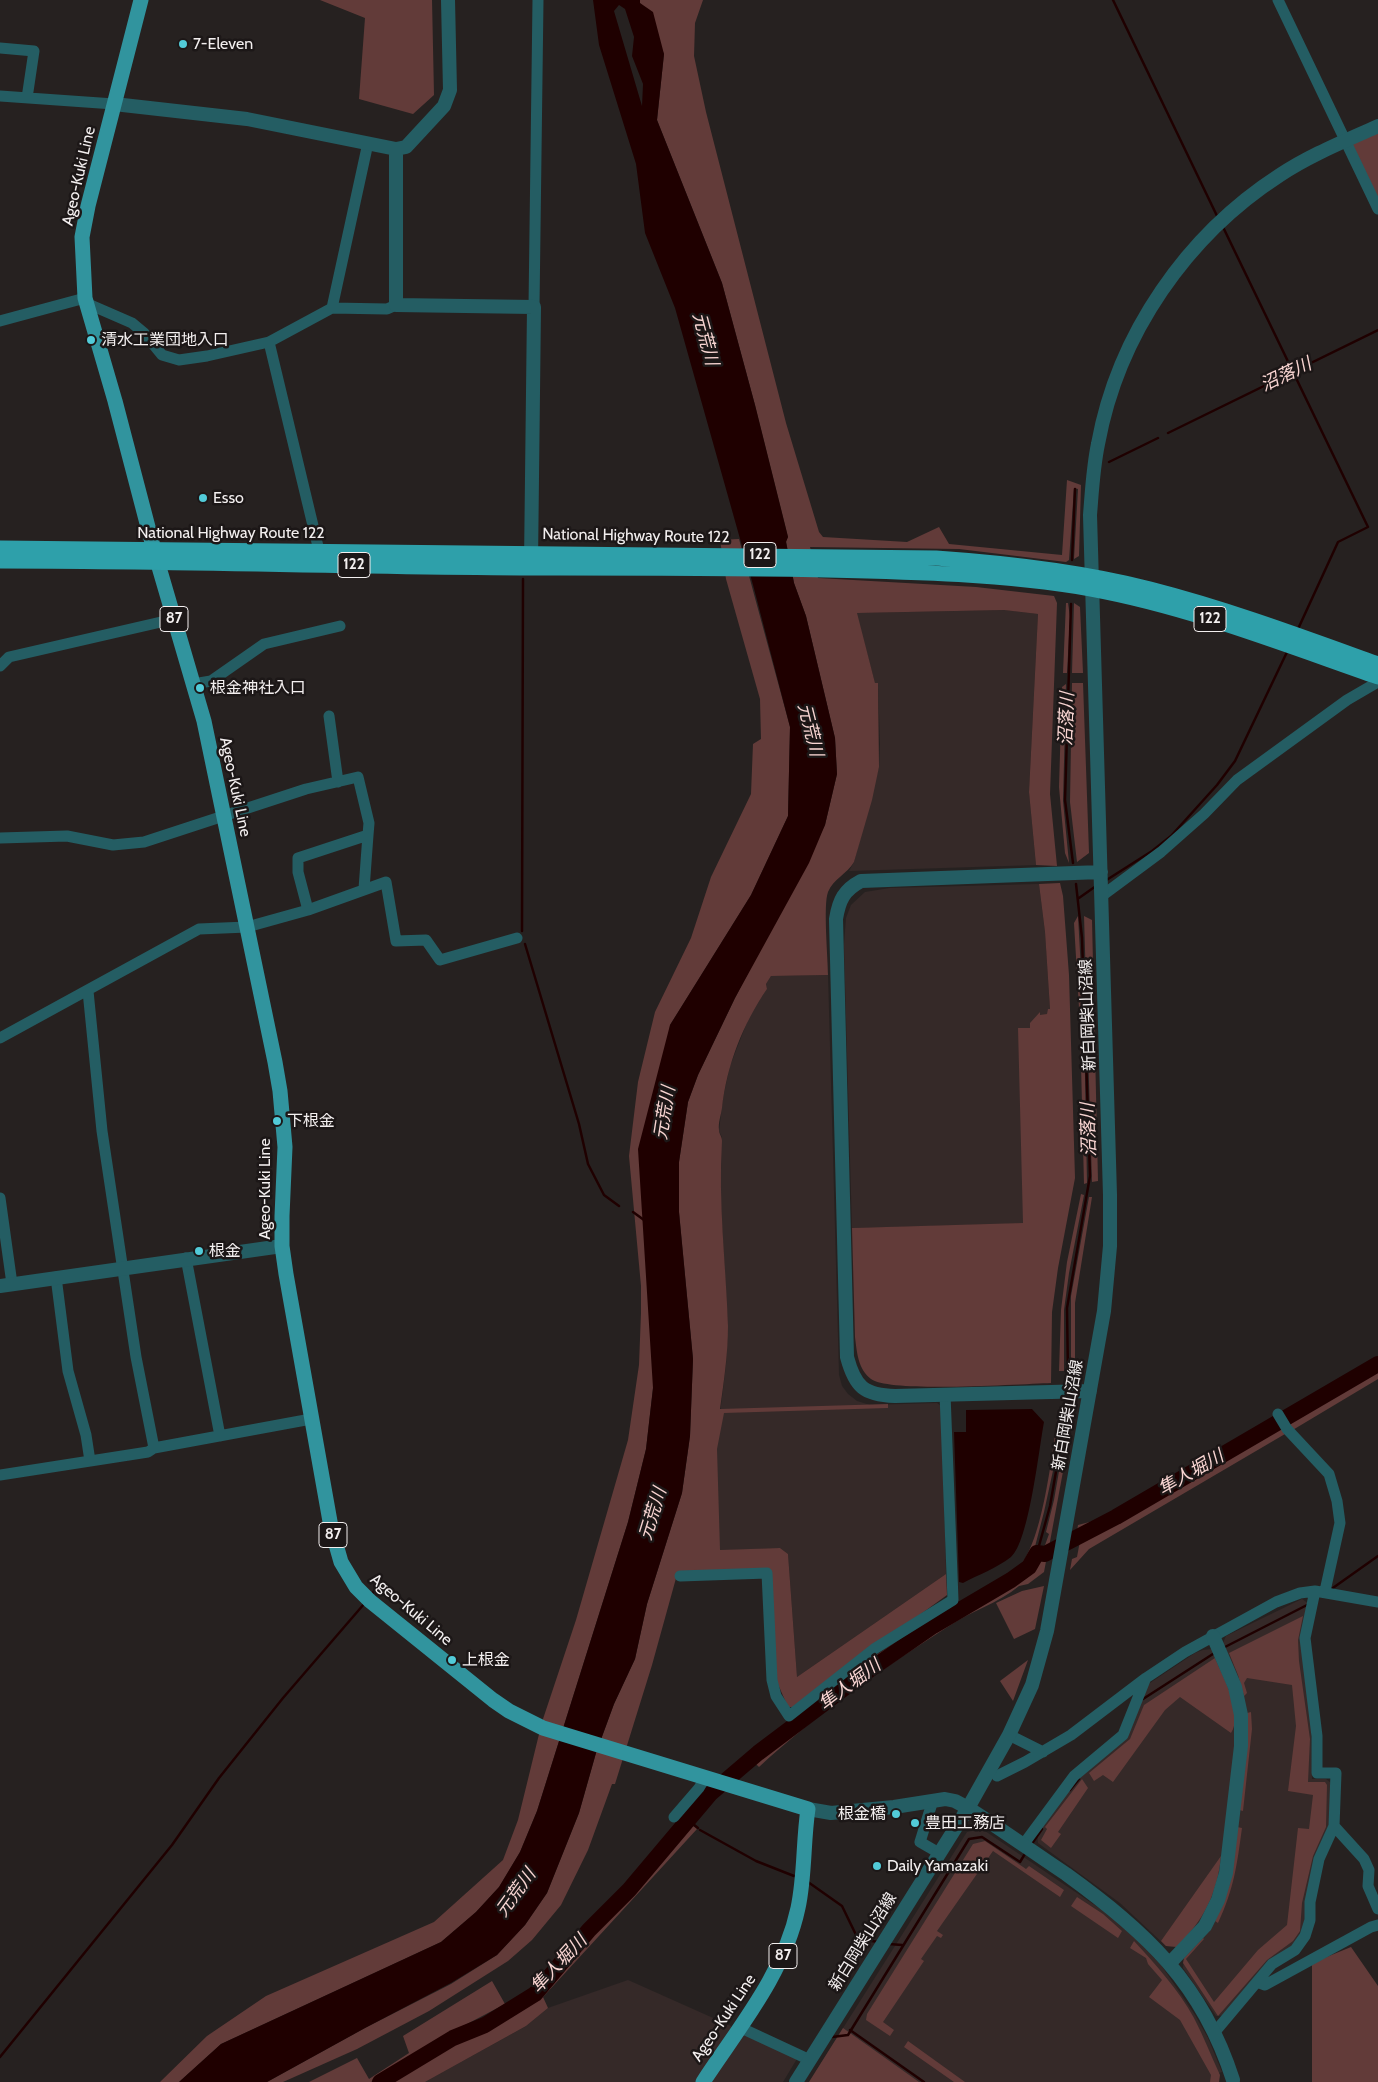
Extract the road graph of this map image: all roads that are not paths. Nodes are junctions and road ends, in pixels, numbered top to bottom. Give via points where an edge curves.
1 (141, 0) edge
2 (448, 0) edge
3 (538, 0) edge
4 (1278, 0) edge
5 (0, 48) edge
6 (0, 96) edge
7 (27, 98) junction
8 (114, 104) junction
9 (1378, 126) edge
10 (1345, 140) junction
11 (368, 143) junction
12 (396, 149) junction
13 (1378, 209) edge
14 (85, 300) junction
15 (396, 305) junction
16 (534, 307) junction
17 (332, 308) junction
18 (0, 321) edge
19 (269, 342) junction
20 (0, 548) edge
21 (156, 557) junction
22 (320, 558) junction
23 (531, 560) junction
24 (0, 562) edge
25 (1092, 583) junction
26 (174, 619) junction
27 (340, 626) dead end
28 (1378, 664) edge
29 (0, 666) edge
30 (1378, 677) edge
31 (1378, 682) edge
32 (193, 684) junction
33 (329, 716) dead end
34 (338, 782) junction
35 (224, 815) junction
36 (368, 836) junction
37 (0, 838) edge
38 (1101, 872) junction
39 (364, 889) junction
40 (1103, 895) junction
41 (308, 910) junction
42 (247, 928) junction
43 (517, 938) dead end
44 (88, 991) junction
45 (0, 1038) edge
46 (0, 1198) edge
47 (282, 1246) junction
48 (186, 1258) junction
49 (122, 1268) junction
50 (56, 1277) junction
51 (6, 1285) edge
52 (1090, 1391) junction
53 (945, 1394) junction
54 (1278, 1414) dead end
55 (312, 1419) junction
56 (220, 1436) junction
57 (154, 1448) junction
58 (90, 1461) junction
59 (0, 1475) edge
60 (680, 1576) dead end
61 (1320, 1591) junction
62 (1378, 1602) edge
63 (1213, 1636) junction
64 (1146, 1678) junction
65 (1009, 1735) junction
66 (1042, 1752) junction
67 (997, 1776) dead end
68 (708, 1779) junction
69 (933, 1800) junction
70 (968, 1808) junction
71 (808, 1809) junction
72 (674, 1817) dead end
73 (1334, 1826) junction
74 (1024, 1845) junction
75 (939, 1853) junction
76 (1378, 1909) edge
77 (1378, 1925) edge
78 (1170, 1963) junction
79 (1257, 1982) junction
80 (739, 2027) junction
81 (1214, 2033) junction
82 (810, 2060) junction
83 (1232, 2080) dead end
84 (702, 2082) edge
85 (796, 2082) edge

1 - 8 main road, Ageo-Kuki Line / 87
2 - 12 street via 450,90 444,106 406,147
3 - 16 street
4 - 10 street
5 - 7 street via 34,51
6 - 7 street
7 - 8 street
8 - 11 street via 247,120
8 - 14 main road, Ageo-Kuki Line / 87 via 82,237
9 - 10 street, 新白岡柴山沼線
10 - 13 street
10 - 25 street, 新白岡柴山沼線 via 1279,175 1228,215 1187,256 1143,320 1118,372 1098,443 1090,515
11 - 12 street
11 - 17 street
12 - 15 street
14 - 18 street
14 - 19 street via 132,322 162,355 179,360
14 - 21 main road, Ageo-Kuki Line / 87 via 116,401
15 - 16 street
15 - 17 street via 386,309
16 - 23 street
17 - 19 street
19 - 22 street
20 - 21 highway, National Highway Route 122 / 122
21 - 22 highway, National Highway Route 122 / 122
21 - 24 highway, National Highway Route 122 / 122
21 - 26 main road, Ageo-Kuki Line / 87
22 - 23 highway, National Highway Route 122 / 122
23 - 25 highway, National Highway Route 122 / 122 via 819,563 945,558 1037,567
25 - 28 highway, National Highway Route 122 / 122 via 1148,589 1224,610
25 - 30 highway, National Highway Route 122 / 122 via 1189,612
25 - 38 street, 新白岡柴山沼線
26 - 29 street via 9,657
26 - 32 main road, Ageo-Kuki Line / 87
27 - 32 street via 264,644 211,681
31 - 40 street via 1347,700 1237,780 1161,852
32 - 35 main road, Ageo-Kuki Line / 87
33 - 34 street
34 - 35 street
34 - 36 street via 358,777 369,823
35 - 37 street via 144,842 113,845 66,836
35 - 42 main road, Ageo-Kuki Line / 87
36 - 39 street
36 - 41 street via 298,858 298,872
38 - 40 street, 新白岡柴山沼線
38 - 53 street via 875,879 861,881 848,888 838,906 836,944 847,1357 857,1383 877,1396
39 - 41 street
39 - 43 street via 386,882 396,941 426,940 440,960
40 - 52 street, 新白岡柴山沼線 via 1110,1246 1104,1311
41 - 42 street
42 - 44 street via 199,929
42 - 47 main road, Ageo-Kuki Line / 87 via 280,1091 284,1147
44 - 45 street
44 - 49 street via 102,1131
46 - 51 street
47 - 48 street
47 - 55 main road, Ageo-Kuki Line / 87
48 - 49 street
48 - 56 street
49 - 50 street
49 - 57 street
50 - 51 street
50 - 58 street via 68,1371 86,1434
52 - 53 street
52 - 65 street, 新白岡柴山沼線 via 1040,1661
53 - 60 street via 953,1600 874,1649 789,1716 776,1696 772,1680 767,1573
54 - 61 street via 1287,1429 1329,1474 1338,1501 1340,1523
55 - 56 street
55 - 68 main road, Ageo-Kuki Line / 87 via 336,1548 347,1575 377,1607 515,1714 544,1728
56 - 57 street
57 - 58 street via 148,1452
58 - 59 street
61 - 62 street
61 - 63 street via 1300,1593 1276,1602
61 - 73 street via 1305,1638 1317,1736 1316,1773 1336,1773
63 - 64 street
63 - 78 street via 1232,1679 1241,1715 1241,1746 1226,1873 1218,1900 1205,1926
64 - 66 street
64 - 74 street via 1123,1735 1074,1776
65 - 66 street
65 - 70 street, 新白岡柴山沼線
66 - 67 street
68 - 71 main road, Ageo-Kuki Line / 87
68 - 72 street
69 - 70 street via 955,1801
69 - 71 street via 840,1812
69 - 75 street via 920,1842
70 - 74 street
70 - 75 street, 新白岡柴山沼線
71 - 80 main road, Ageo-Kuki Line / 87 via 801,1888 790,1936 775,1972
73 - 76 street via 1364,1859 1369,1870 1368,1886
73 - 79 street via 1319,1859 1305,1936 1295,1950 1272,1964
74 - 78 street via 1114,1910 1143,1934
75 - 82 street, 新白岡柴山沼線
77 - 79 street via 1265,1985
78 - 81 street via 1196,1999
79 - 81 street
80 - 82 street
80 - 84 main road, Ageo-Kuki Line / 87
81 - 83 street
82 - 85 street, 新白岡柴山沼線

